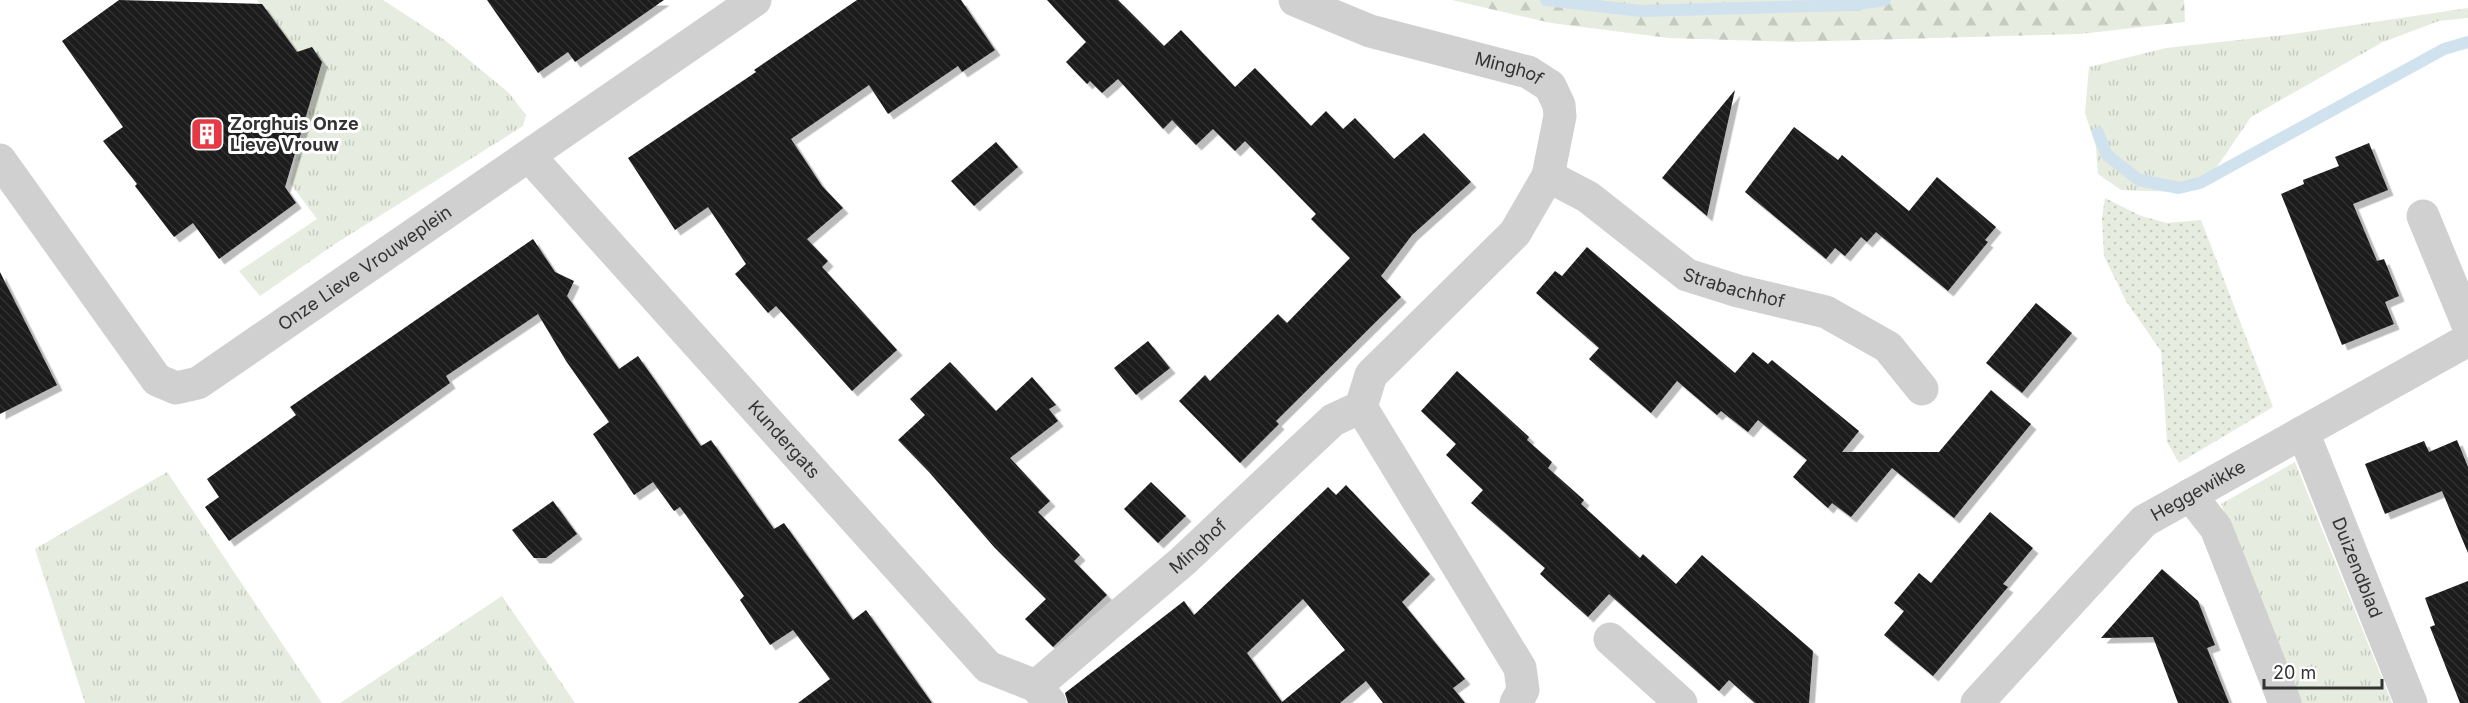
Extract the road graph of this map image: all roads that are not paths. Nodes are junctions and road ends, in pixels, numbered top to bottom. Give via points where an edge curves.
1 (755, 0) edge
2 (1295, 0) edge
3 (530, 157) junction
4 (0, 160) edge
5 (1548, 176) junction
6 (12, 201) edge
7 (2424, 216) dead end
8 (2468, 325) edge
9 (2468, 340) edge
10 (1922, 389) dead end
11 (1361, 407) junction
12 (2303, 432) junction
13 (2190, 495) junction
14 (1610, 639) dead end
15 (1043, 694) edge
16 (1516, 703) edge
17 (1681, 703) edge
18 (1977, 703) edge
19 (2285, 703) edge
20 (2411, 703) edge

1 - 3 street, Onze Lieve Vrouweplein
2 - 5 street, Minghof via 1370,30 1540,77 1560,105
3 - 6 street, Onze Lieve Vrouweplein via 198,383 176,388 157,380
3 - 15 street, Kundergats via 988,667
4 - 6 street, Onze Lieve Vrouweplein
5 - 10 street, Strabachhof via 1588,197 1688,274 1738,291 1826,312 1888,347
5 - 11 street, Minghof via 1515,233 1371,375
7 - 8 street
9 - 12 street, Heggewikke
11 - 15 street, Minghof via 1333,420
11 - 16 street via 1520,668 1523,690
12 - 13 street, Heggewikke
12 - 20 street, Duizendblad
13 - 18 street, Heggewikke via 2144,521
13 - 19 street via 2216,528
14 - 17 street

